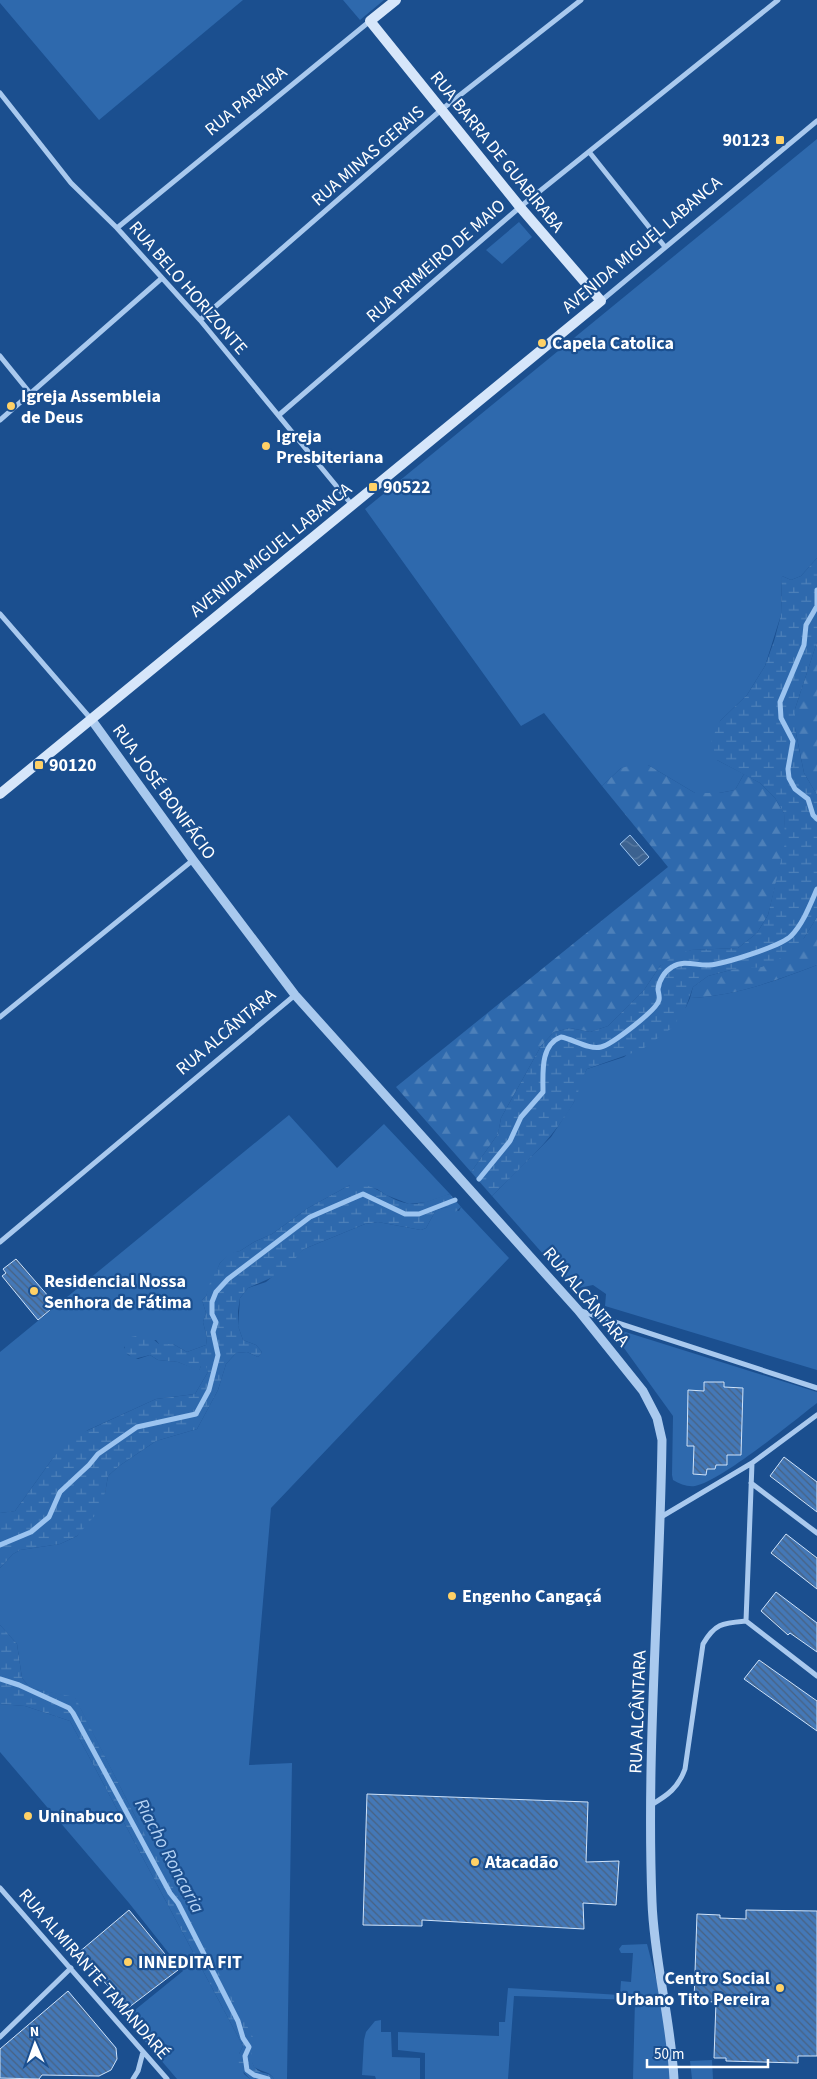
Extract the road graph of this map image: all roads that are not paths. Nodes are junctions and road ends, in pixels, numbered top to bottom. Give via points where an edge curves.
1 (396, 0) edge
2 (581, 0) edge
3 (778, 0) edge
4 (370, 22) junction
5 (0, 93) edge
6 (441, 110) junction
7 (817, 121) edge
8 (590, 153) junction
9 (520, 207) junction
10 (117, 228) junction
11 (665, 247) junction
12 (162, 278) junction
13 (601, 301) junction
14 (200, 320) junction
15 (0, 356) edge
16 (30, 393) junction
17 (279, 415) junction
18 (0, 420) edge
19 (352, 506) junction
20 (0, 614) edge
21 (91, 719) junction
22 (0, 794) edge
23 (193, 860) junction
24 (296, 995) junction
25 (0, 1017) edge
26 (0, 1242) edge
27 (578, 1310) junction
28 (817, 1388) edge
29 (817, 1415) edge
30 (752, 1463) junction
31 (751, 1483) junction
32 (661, 1517) junction
33 (817, 1533) edge
34 (746, 1621) junction
35 (817, 1676) edge
36 (651, 1805) junction
37 (0, 1888) edge
38 (72, 1968) junction
39 (0, 2037) edge
40 (143, 2052) junction
41 (133, 2079) edge
42 (167, 2079) edge
43 (674, 2079) edge

1 - 4 main road, RUA PARAÍBA
2 - 6 street, RUA MINAS GERAIS
3 - 8 street, RUA PRIMEIRO DE MAIO
4 - 6 main road, RUA BARRA DE GUABIRABA
4 - 10 street, RUA PARAÍBA
5 - 10 street, RUA BELO HORIZONTE via 71,183
6 - 9 main road, RUA BARRA DE GUABIRABA
6 - 14 street, RUA MINAS GERAIS
7 - 11 street, AVENIDA MIGUEL LABANCA
8 - 9 street, RUA PRIMEIRO DE MAIO
8 - 11 street
9 - 13 main road, RUA BARRA DE GUABIRABA
9 - 17 street, RUA PRIMEIRO DE MAIO
10 - 12 street, RUA BELO HORIZONTE
11 - 13 street, AVENIDA MIGUEL LABANCA
12 - 14 street, RUA BELO HORIZONTE
12 - 16 street
13 - 19 main road, AVENIDA MIGUEL LABANCA
14 - 17 street, RUA BELO HORIZONTE
15 - 16 street
16 - 18 street
17 - 19 street, RUA BELO HORIZONTE
19 - 21 main road, AVENIDA MIGUEL LABANCA
20 - 21 street, RUA JOSÉ BONIFÁCIO
21 - 22 main road, AVENIDA MIGUEL LABANCA
21 - 23 street, RUA JOSÉ BONIFÁCIO
23 - 24 street, RUA JOSÉ BONIFÁCIO
23 - 25 street
24 - 26 street, RUA ALCÂNTARA
24 - 27 street, RUA ALCÂNTARA
27 - 28 street
27 - 32 street, RUA ALCÂNTARA via 644,1391 657,1418 662,1440
29 - 30 street
30 - 31 street
30 - 32 street
31 - 33 street
31 - 34 street
32 - 36 street, RUA ALCÂNTARA
34 - 35 street
34 - 36 street via 724,1622 711,1630 703,1644 685,1769 680,1783
36 - 43 street, RUA ALCÂNTARA via 652,1904
37 - 38 street, RUA ALMIRANTE TAMANDARÉ
38 - 39 street
38 - 40 street, RUA ALMIRANTE TAMANDARÉ
40 - 41 street
40 - 42 street, RUA ALMIRANTE TAMANDARÉ

